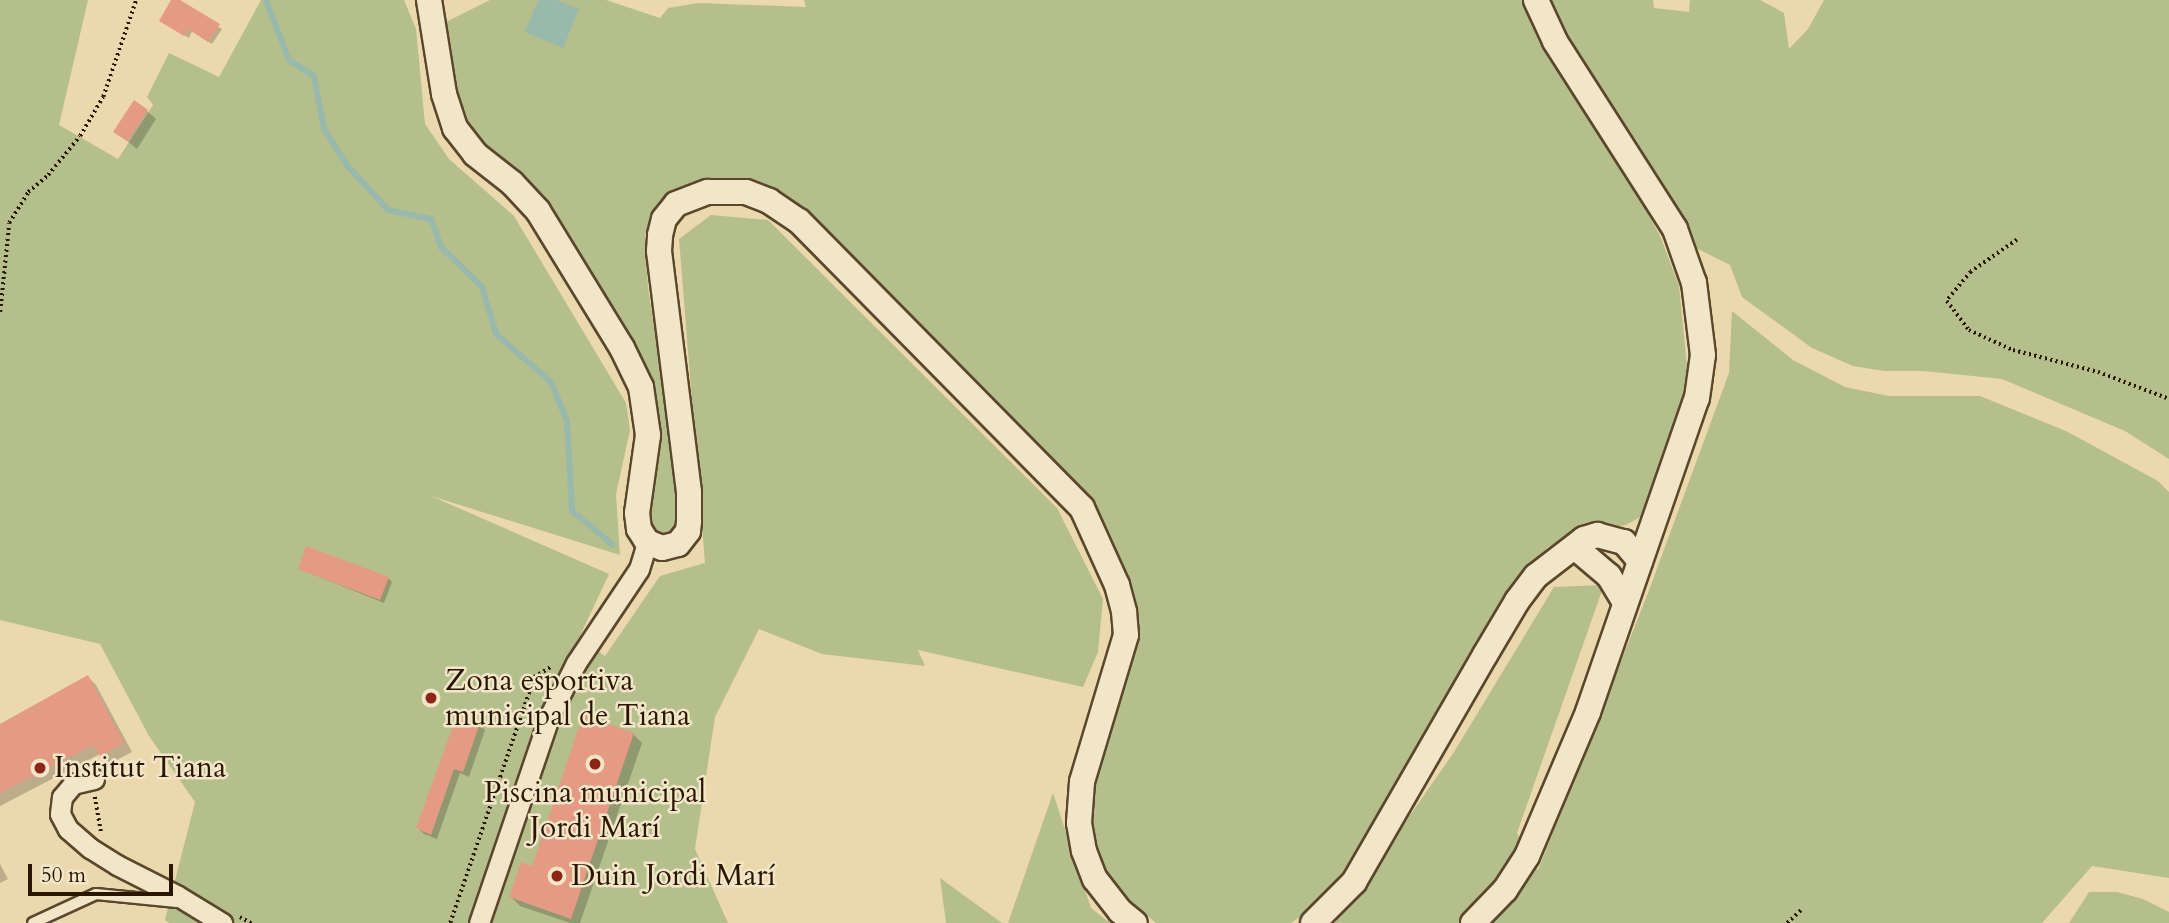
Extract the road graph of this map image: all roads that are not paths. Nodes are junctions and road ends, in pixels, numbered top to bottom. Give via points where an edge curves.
1 (429, 0) edge
2 (1536, 0) edge
3 (1658, 511) junction
4 (1611, 537) junction
5 (647, 542) junction
6 (1576, 548) junction
7 (1640, 561) junction
8 (1625, 603) junction
9 (92, 780) road end
10 (191, 904) junction
11 (227, 918) edge
12 (33, 923) edge
13 (479, 923) edge
14 (1135, 923) edge
15 (1313, 923) edge
16 (1473, 923) edge

1 - 5 street via 444,94 455,128 475,154 538,211 641,387 648,435 637,513
2 - 3 street via 1555,41 1675,229 1693,283 1703,355 1697,398
3 - 4 street via 1646,522
3 - 7 street
4 - 6 street via 1584,539
4 - 7 street via 1634,551
5 - 13 street via 639,569 576,663 549,717
5 - 14 street via 662,548 678,544 689,521 690,492 659,251 664,219 676,204 690,197 746,192 799,221 1082,508 1117,585 1126,635 1082,782 1079,823 1095,879 1119,911
6 - 7 street
6 - 8 street via 1609,576
6 - 15 street via 1552,561 1517,601 1354,882
7 - 8 street
8 - 16 street via 1588,712 1540,830 1505,890
9 - 10 street via 73,784 62,797 60,814 68,829 108,860
10 - 11 street
10 - 12 lane via 96,894

